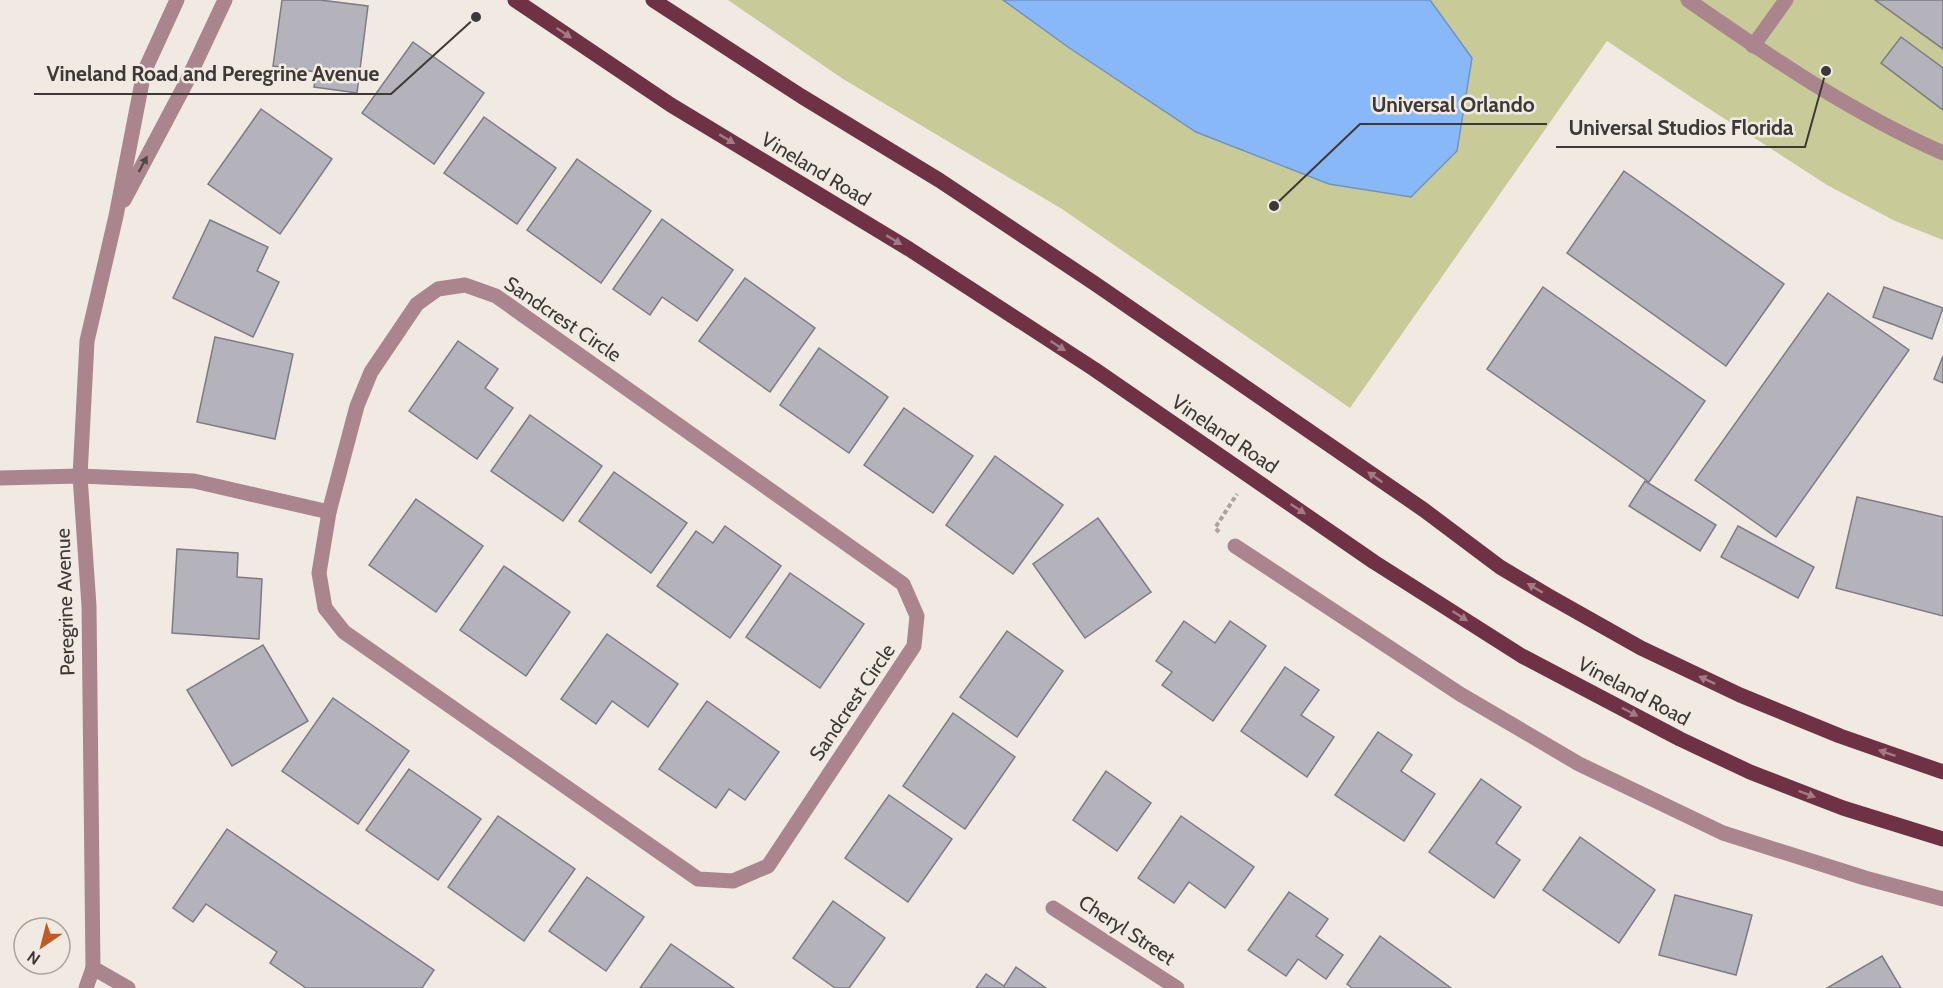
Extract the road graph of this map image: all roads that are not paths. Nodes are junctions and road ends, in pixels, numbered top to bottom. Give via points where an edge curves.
1 (177, 0) edge
2 (225, 0) edge
3 (515, 0) edge
4 (654, 0) edge
5 (1688, 0) edge
6 (1786, 0) edge
7 (1753, 46) junction
8 (1943, 153) edge
9 (116, 216) junction
10 (80, 476) junction
11 (0, 478) edge
12 (329, 512) junction
13 (1235, 546) road end
14 (1943, 772) edge
15 (1943, 839) edge
16 (1943, 899) edge
17 (1053, 908) dead end
18 (93, 968) junction
19 (1158, 983) edge
20 (86, 988) edge
21 (128, 988) edge
22 (1177, 988) edge

1 - 9 street, Peregrine Avenue via 144,72
9 -> 2 street, Peregrine Avenue
3 -> 15 main road, Vineland Road via 671,105 909,249 1094,369 1374,562 1522,656 1760,776 1843,808
14 -> 4 main road via 1740,695 1641,648 1500,567 949,186
5 - 7 street
6 - 7 street
7 - 8 street via 1853,108
9 - 10 street, Peregrine Avenue via 87,341
10 - 11 street
10 - 12 street via 194,481
10 - 18 street, Peregrine Avenue via 89,606
12 - 12 street, Sandcrest Circle via 318,573 325,608 344,632 699,879 732,881 768,866 914,646 917,616 903,584 496,296 465,285 438,289 417,304 371,372 357,406
13 - 16 street via 1460,694 1579,764 1723,833
17 - 19 street, Cheryl Street
18 - 20 street, Peregrine Avenue
18 - 21 street
19 - 22 street, Cheryl Street

